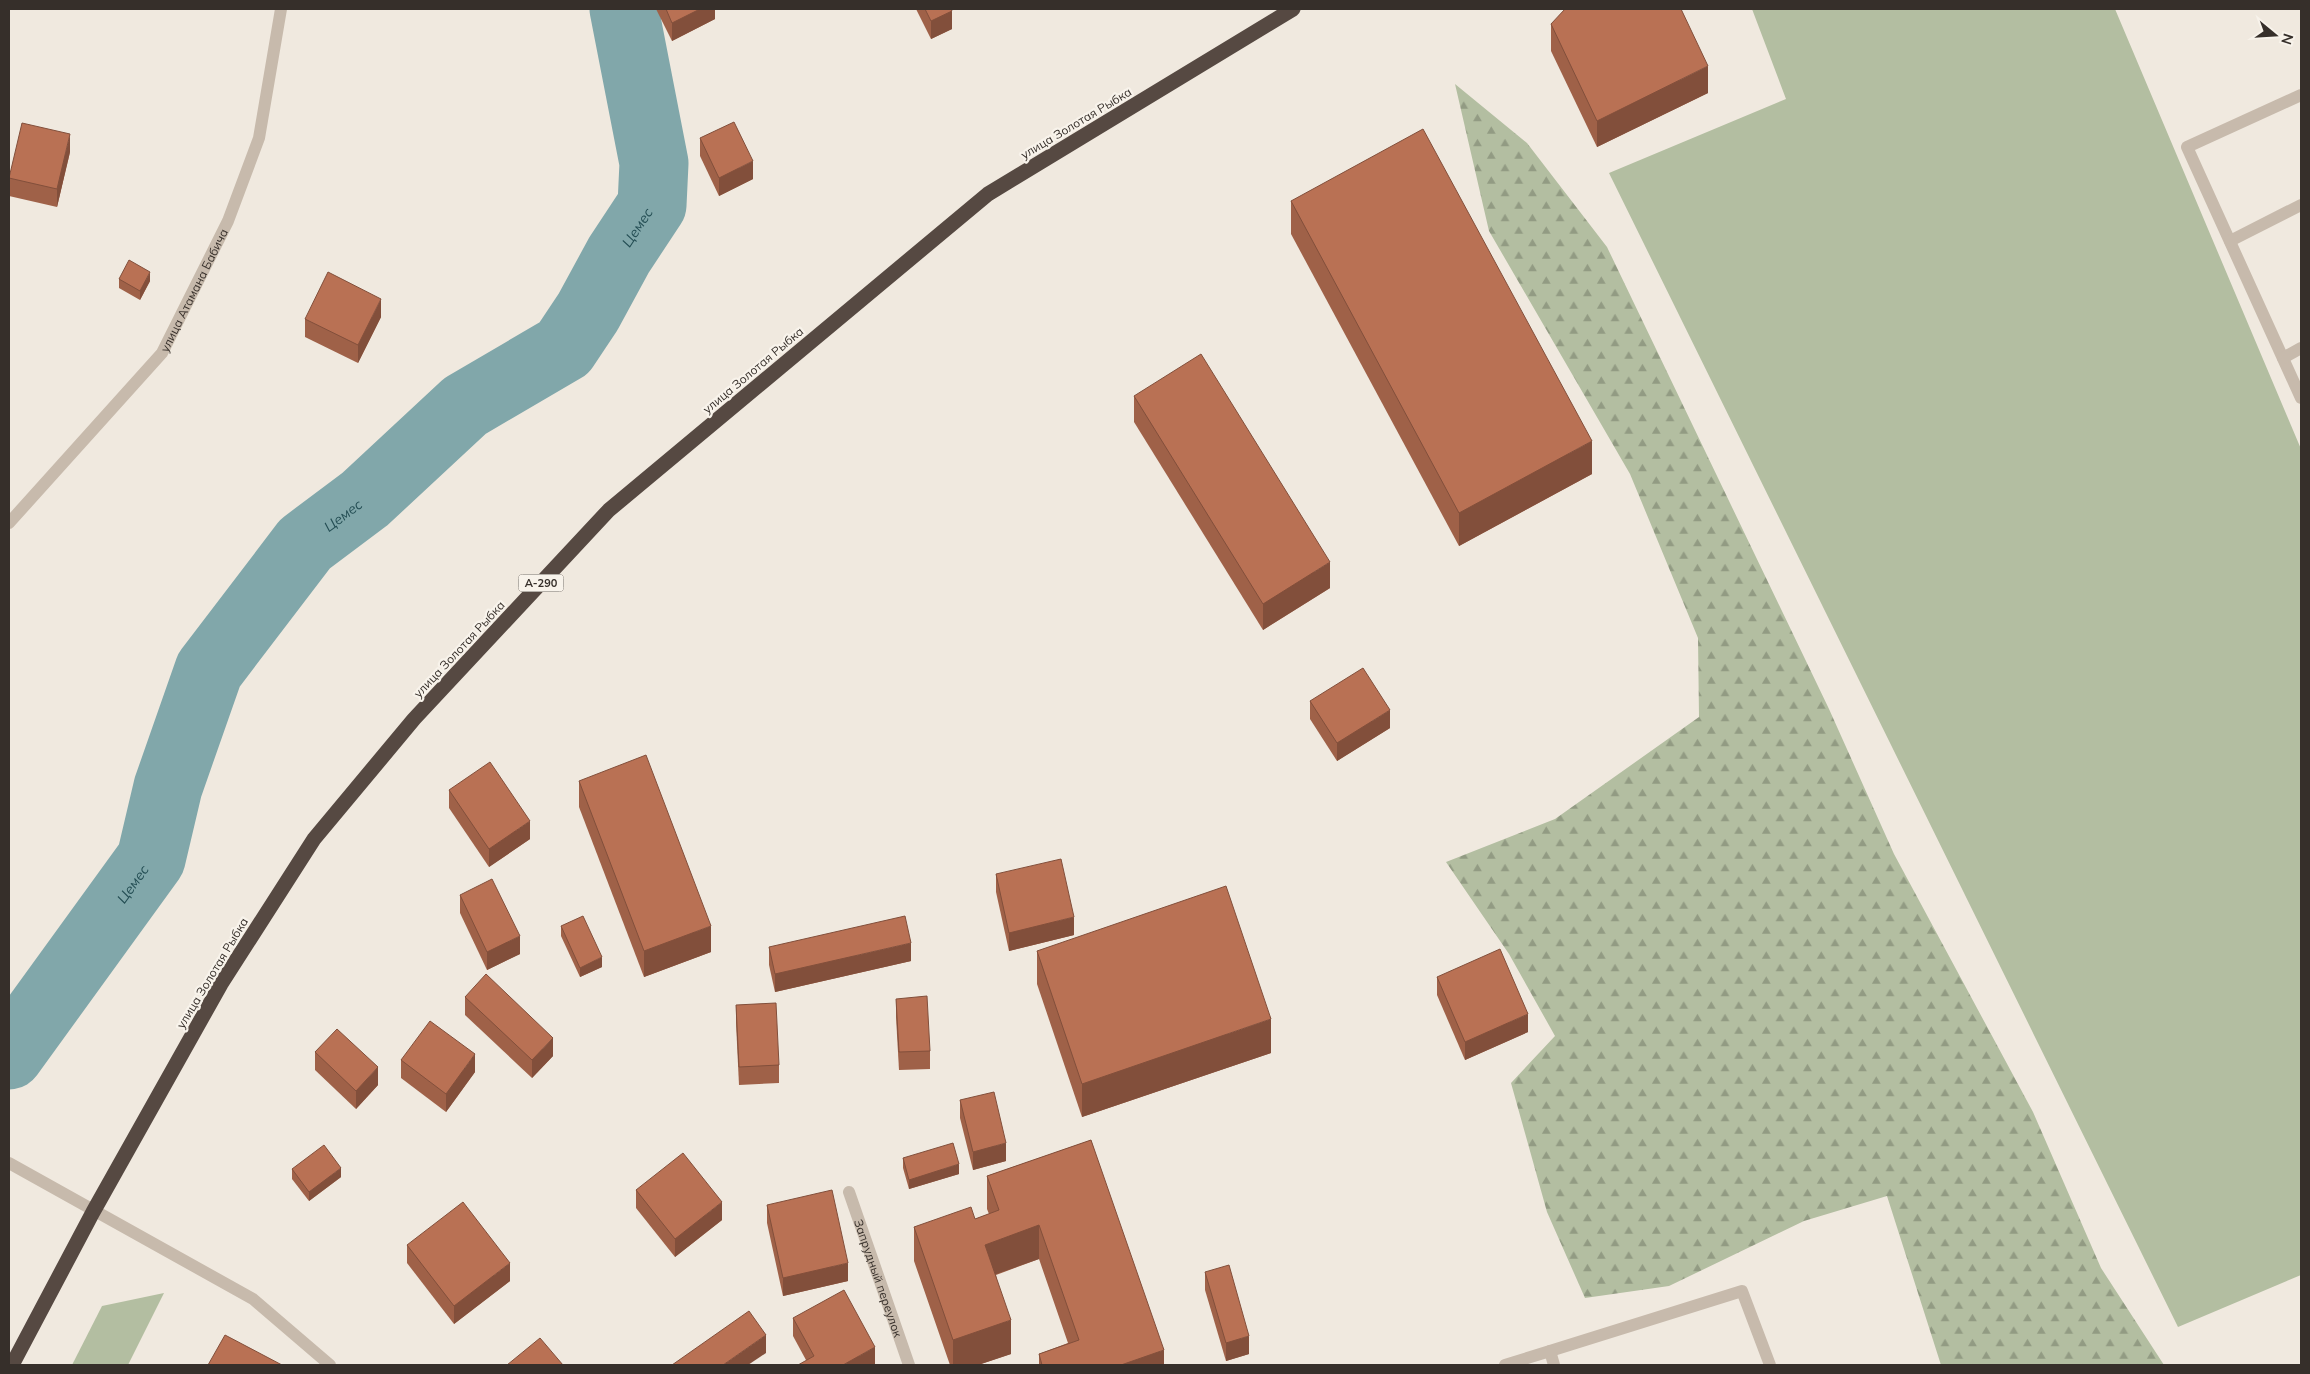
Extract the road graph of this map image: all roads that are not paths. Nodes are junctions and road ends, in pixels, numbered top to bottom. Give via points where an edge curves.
1 (282, 9) edge
2 (1293, 9) edge
3 (2301, 95) edge
4 (2301, 205) edge
5 (2230, 241) junction
6 (2301, 348) edge
7 (2283, 358) junction
8 (2301, 398) edge
9 (9, 523) edge
10 (9, 1163) edge
11 (849, 1192) dead end
12 (93, 1212) junction
13 (1550, 1351) junction
14 (12, 1365) edge
15 (330, 1365) edge
16 (909, 1365) edge
17 (1505, 1365) edge
18 (1554, 1365) edge
19 (1770, 1365) edge

1 - 9 street, улица Атамана Бабича via 259,138 228,221 162,353
2 - 12 highway, улица Золотая Рыбка / А-290 via 988,194 609,510 414,719 314,840 221,984
3 - 5 street via 2188,147
4 - 5 street
5 - 7 street
6 - 7 street
7 - 8 street
10 - 12 street
11 - 16 street, Запрудный переулок
12 - 14 highway, улица Золотая Рыбка / А-290
12 - 15 street via 253,1299
13 - 17 street
13 - 18 street
13 - 19 street via 1742,1291

